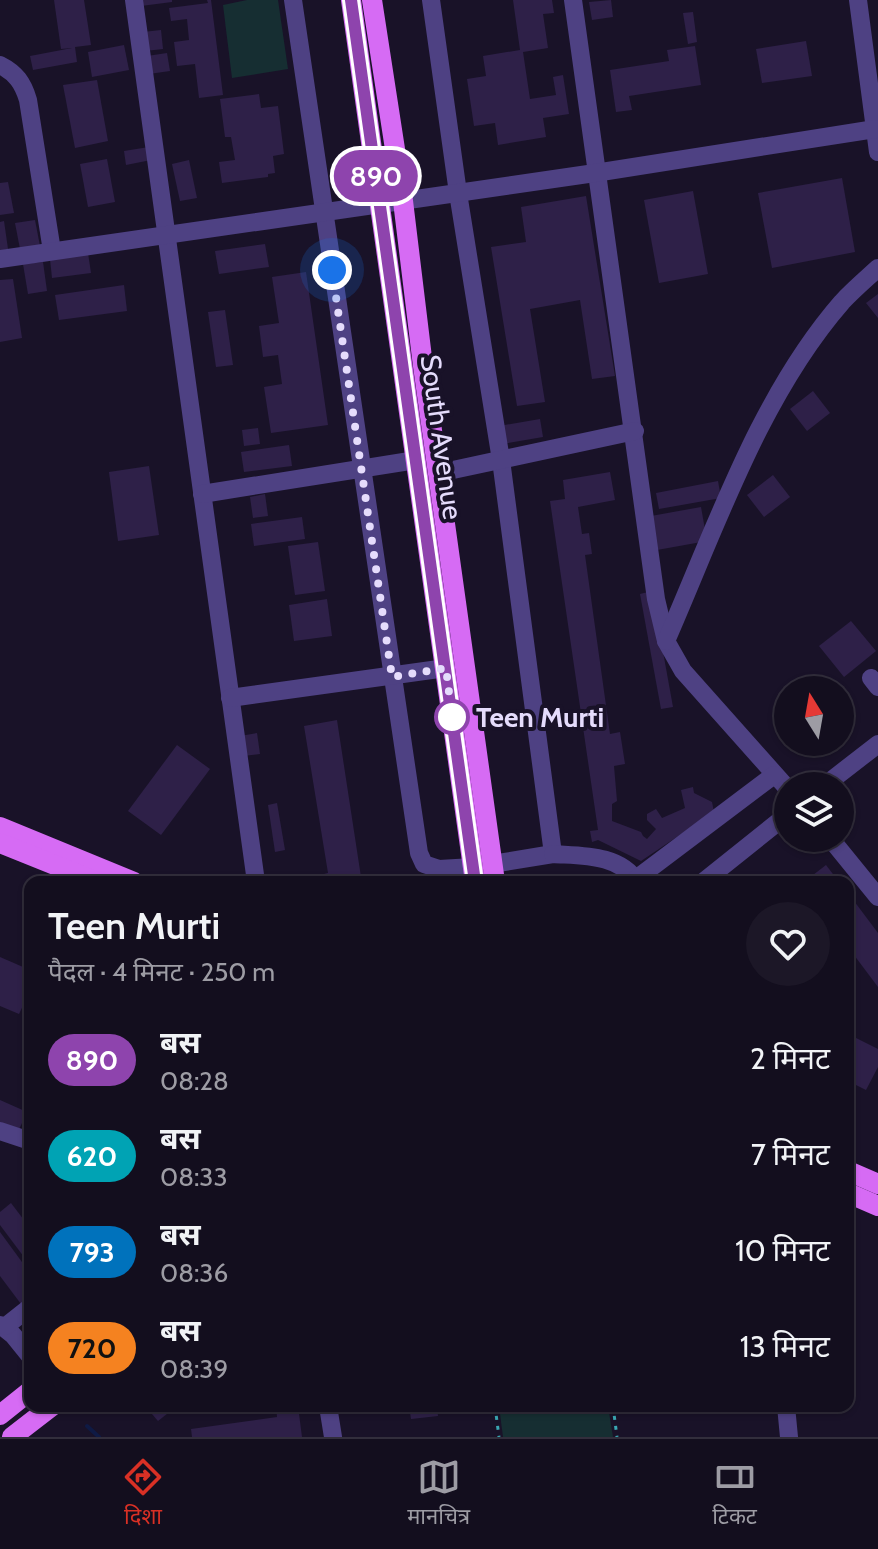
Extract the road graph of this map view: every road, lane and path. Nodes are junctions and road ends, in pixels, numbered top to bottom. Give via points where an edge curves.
1 (134, 0) edge
2 (293, 0) edge
3 (351, 0) edge
4 (372, 0) edge
5 (431, 0) edge
6 (573, 0) edge
7 (858, 0) edge
8 (0, 65) edge
9 (873, 78) edge
10 (875, 129) junction
11 (878, 152) edge
12 (595, 173) junction
13 (458, 193) junction
14 (403, 201) junction
15 (380, 204) junction
16 (324, 212) junction
17 (166, 235) junction
18 (52, 251) junction
19 (0, 259) edge
20 (878, 268) edge
21 (635, 431) junction
22 (416, 460) junction
23 (501, 460) junction
24 (361, 470) junction
25 (439, 473) junction
26 (202, 494) junction
27 (666, 641) junction
28 (446, 668) junction
29 (392, 677) junction
30 (230, 698) junction
31 (878, 744) edge
32 (842, 772) edge
33 (774, 775) joint
34 (774, 825) edge
35 (0, 827) edge
36 (0, 843) edge
37 (841, 852) edge
38 (553, 854) junction
39 (484, 874) edge
40 (82, 876) edge
41 (119, 876) edge
42 (255, 876) edge
43 (632, 876) edge
44 (641, 876) edge
45 (710, 876) edge
46 (878, 897) edge
47 (0, 1131) edge
48 (24, 1139) edge
49 (854, 1174) edge
50 (878, 1184) edge
51 (854, 1196) edge
52 (878, 1206) edge
53 (24, 1311) edge
54 (3, 1325) edge
55 (24, 1349) edge
56 (24, 1396) edge
57 (44, 1412) edge
58 (329, 1412) edge
59 (496, 1412) edge
60 (614, 1412) edge
61 (787, 1412) edge
62 (0, 1415) edge
63 (12, 1437) edge
64 (333, 1437) edge
65 (499, 1437) edge
66 (617, 1437) edge
67 (789, 1437) edge

1 - 17 street
2 - 16 street
3 - 15 main road, South Avenue
4 - 14 main road, South Avenue
5 - 13 street
6 - 12 street
7 - 9 street
8 - 18 street via 16,75 28,100
9 - 10 street
10 - 11 street
10 - 12 street
12 - 13 street
12 - 21 street
13 - 14 street
13 - 23 street
14 - 15 street
14 - 25 main road, South Avenue
15 - 16 street
15 - 22 main road, South Avenue
16 - 17 street
16 - 24 street
17 - 18 street
17 - 26 street
18 - 19 street
20 - 27 street via 843,301 795,366 755,437
21 - 23 street
21 - 27 street
22 - 24 street
22 - 28 main road, South Avenue
23 - 25 street
23 - 38 street
24 - 26 street
24 - 29 street
25 - 39 main road, South Avenue
26 - 30 street
27 - 33 street via 683,671
28 - 29 street
28 - 39 main road, South Avenue
29 - 30 street
29 - 39 street via 424,864
30 - 42 street
31 - 32 street
33 - 44 street
34 - 45 street
35 - 41 main road
36 - 40 main road
37 - 46 street
38 - 39 street
38 - 43 street via 594,856 620,864
47 - 48 street
49 - 50 main road
51 - 52 main road
53 - 54 street
54 - 55 street
56 - 62 main road
57 - 63 main road
58 - 64 street
59 - 65 path
60 - 66 path
61 - 67 street

